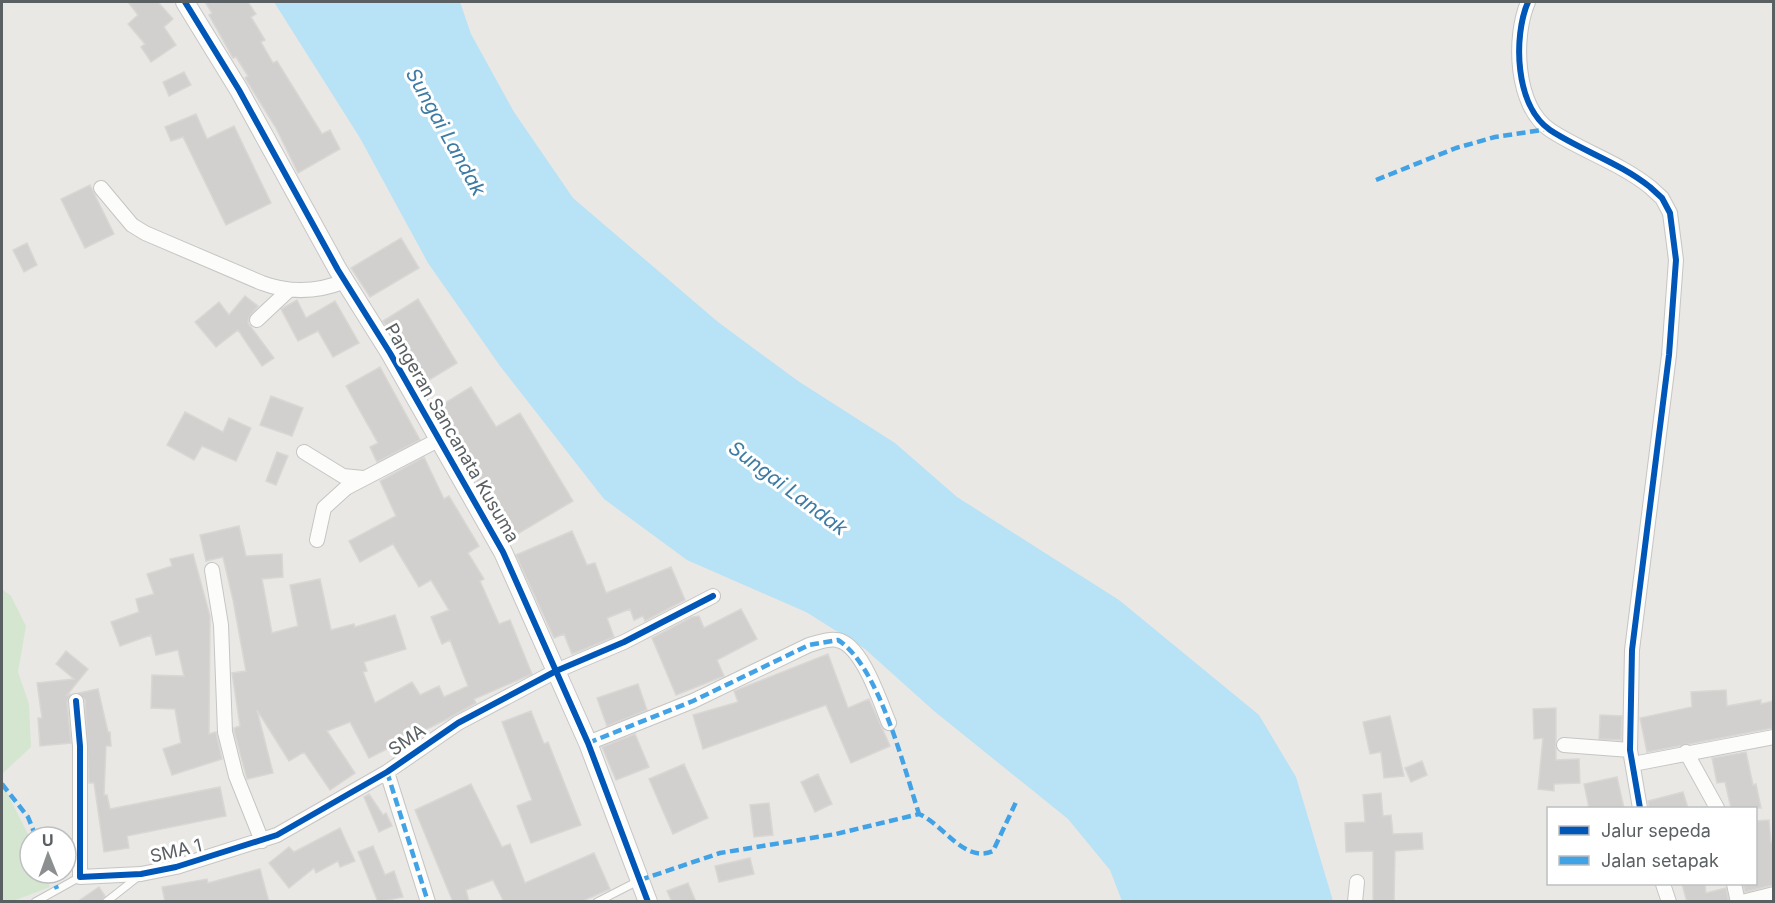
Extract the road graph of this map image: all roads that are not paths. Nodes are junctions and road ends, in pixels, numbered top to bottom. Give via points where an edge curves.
1 (185, 2) edge
2 (1528, 2) edge
3 (101, 189) dead end
4 (341, 276) junction
5 (289, 290) junction
6 (258, 320) dead end
7 (440, 439) junction
8 (304, 452) dead end
9 (363, 478) junction
10 (317, 540) dead end
11 (212, 570) dead end
12 (713, 596) dead end
13 (556, 671) junction
14 (76, 701) dead end
15 (889, 723) dead end
16 (1773, 737) edge
17 (588, 743) junction
18 (1564, 745) dead end
19 (1686, 752) junction
20 (1632, 757) junction
21 (387, 772) junction
22 (1640, 807) edge
23 (1716, 807) edge
24 (277, 836) joint
25 (262, 841) junction
26 (141, 874) junction
27 (80, 877) junction
28 (640, 880) junction
29 (1357, 882) dead end
30 (1663, 885) edge
31 (1734, 885) edge
32 (1773, 894) edge
33 (35, 902) edge
34 (106, 902) edge
35 (428, 902) edge
36 (597, 902) edge
37 (648, 902) edge
38 (1355, 902) edge
39 (1669, 902) edge
40 (1740, 902) edge

1 - 4 street, Pangeran Sancanata Kusuma via 239,90
2 - 20 street via 1518,57 1534,111 1549,129 1656,191 1667,206 1672,223 1676,260 1669,355 1632,650
3 - 5 street via 132,225 145,233 262,283
4 - 5 street via 331,287
4 - 7 street, Pangeran Sancanata Kusuma
5 - 6 street
7 - 9 street
7 - 13 street, Pangeran Sancanata Kusuma via 503,552
8 - 9 street via 343,476
9 - 10 street via 326,504
11 - 25 street via 222,637 225,732 236,776
12 - 13 street, SMA via 624,642
13 - 17 street, Pangeran Sancanata Kusuma
13 - 21 street, SMA via 458,723
14 - 27 street
15 - 17 street via 860,660 851,648 838,640 828,640
16 - 19 street
17 - 28 street, Pangeran Sancanata Kusuma
18 - 20 street
19 - 20 street
19 - 23 street
20 - 22 street
21 - 24 street, SMA
21 - 35 street
24 - 25 street, SMA 1
25 - 26 street, SMA 1
26 - 27 street, SMA 1
26 - 34 lane
27 - 33 lane, SMA 1
28 - 36 lane
28 - 37 street, Pangeran Sancanata Kusuma
29 - 38 street
30 - 39 street
31 - 40 street
32 - 40 street

